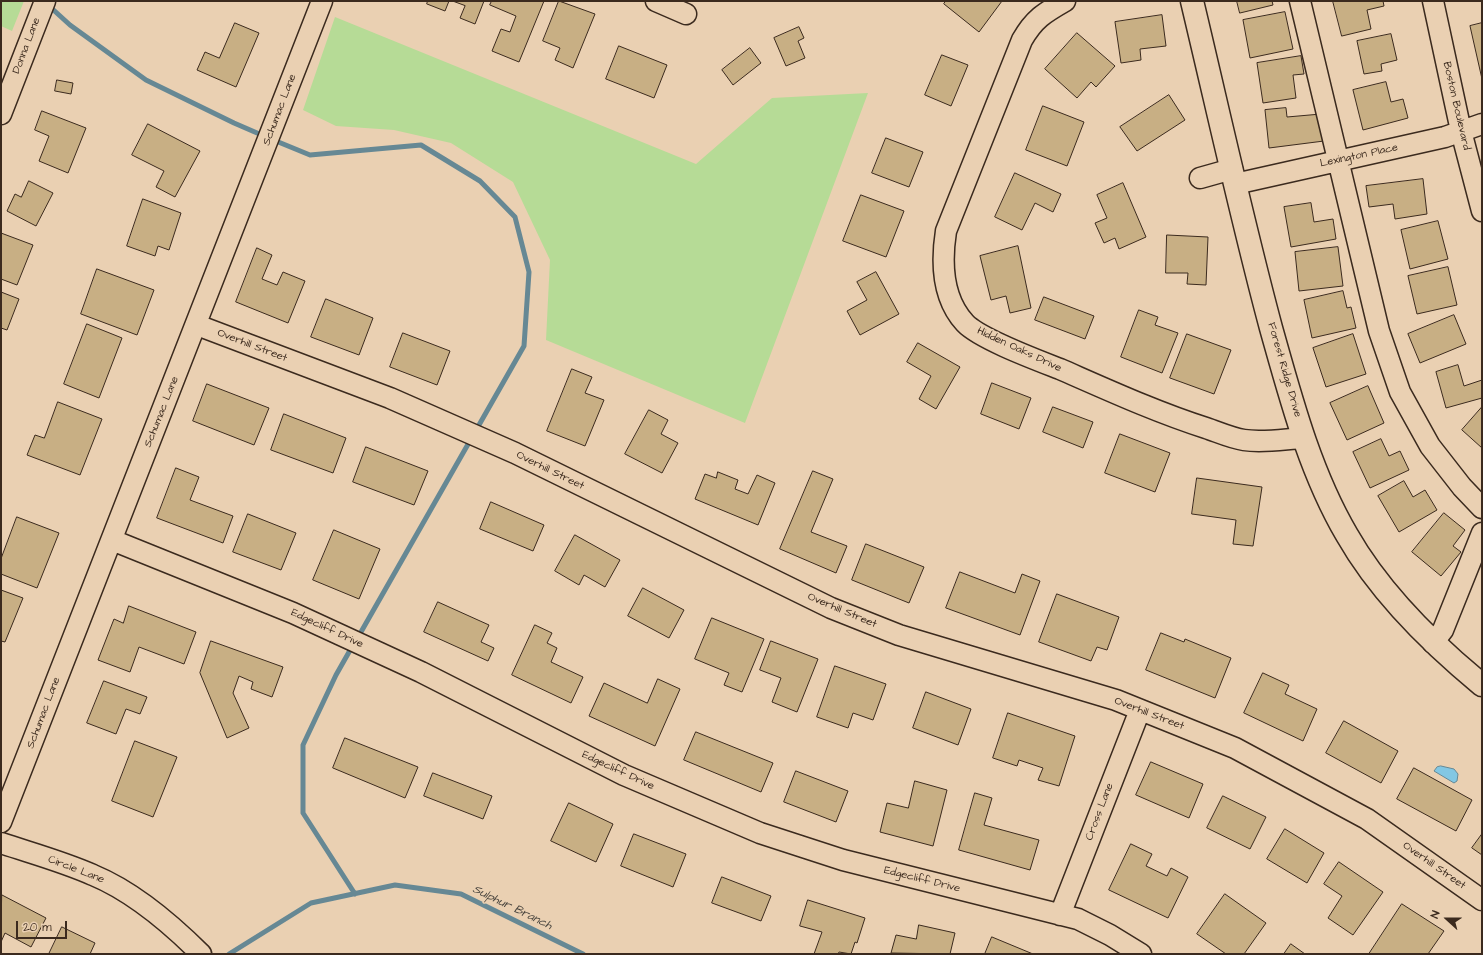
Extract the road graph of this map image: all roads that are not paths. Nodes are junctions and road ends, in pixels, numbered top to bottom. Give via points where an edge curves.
1 (322, 1) edge
2 (656, 1) edge
3 (1065, 1) edge
4 (1192, 1) edge
5 (1300, 1) edge
6 (1432, 1) edge
7 (43, 7) edge
8 (686, 14) dead end
9 (1, 114) edge
10 (1482, 124) edge
11 (1461, 131) junction
12 (1337, 161) junction
13 (1234, 176) junction
14 (1200, 178) dead end
15 (1482, 211) edge
16 (197, 325) junction
17 (1304, 438) junction
18 (1482, 508) edge
19 (1482, 533) edge
20 (112, 540) junction
21 (1433, 643) junction
22 (1482, 685) edge
23 (1140, 710) junction
24 (1, 822) edge
25 (1, 842) edge
26 (1482, 900) edge
27 (1060, 915) junction
28 (196, 949) edge
29 (1141, 954) edge

1 - 16 street, Schumac Lane
2 - 8 street
3 - 17 street, Hidden Oaks Drive via 1041,14 1022,40 946,231 942,255 944,279 956,312 966,324 981,334 1178,419 1243,440
4 - 13 main road, Forest Ridge Drive
5 - 12 street
6 - 11 street, Boston Boulevard
7 - 9 street, Donna Lane
10 - 11 street, Lexington Place
11 - 12 street, Lexington Place via 1446,137
11 - 15 street, Boston Boulevard
12 - 13 street, Lexington Place
12 - 18 street via 1379,331 1400,392 1430,446
13 - 14 street, Lexington Place
13 - 17 main road, Forest Ridge Drive via 1256,271
16 - 20 street, Schumac Lane
16 - 23 street, Overhill Street via 390,398 473,435 831,608 899,635 1116,700
17 - 21 main road, Forest Ridge Drive via 1330,505 1348,538 1410,620
19 - 21 street via 1443,630
20 - 24 street, Schumac Lane
20 - 27 street, Edgecliff Drive via 293,613 355,641 624,775 760,834 843,860
21 - 22 main road, Forest Ridge Drive
23 - 26 street, Overhill Street via 1235,748 1367,819
23 - 27 street, Cross Lane
25 - 28 street, Circle Lane via 93,874 124,891 174,928
27 - 29 street, Edgecliff Drive via 1078,919

